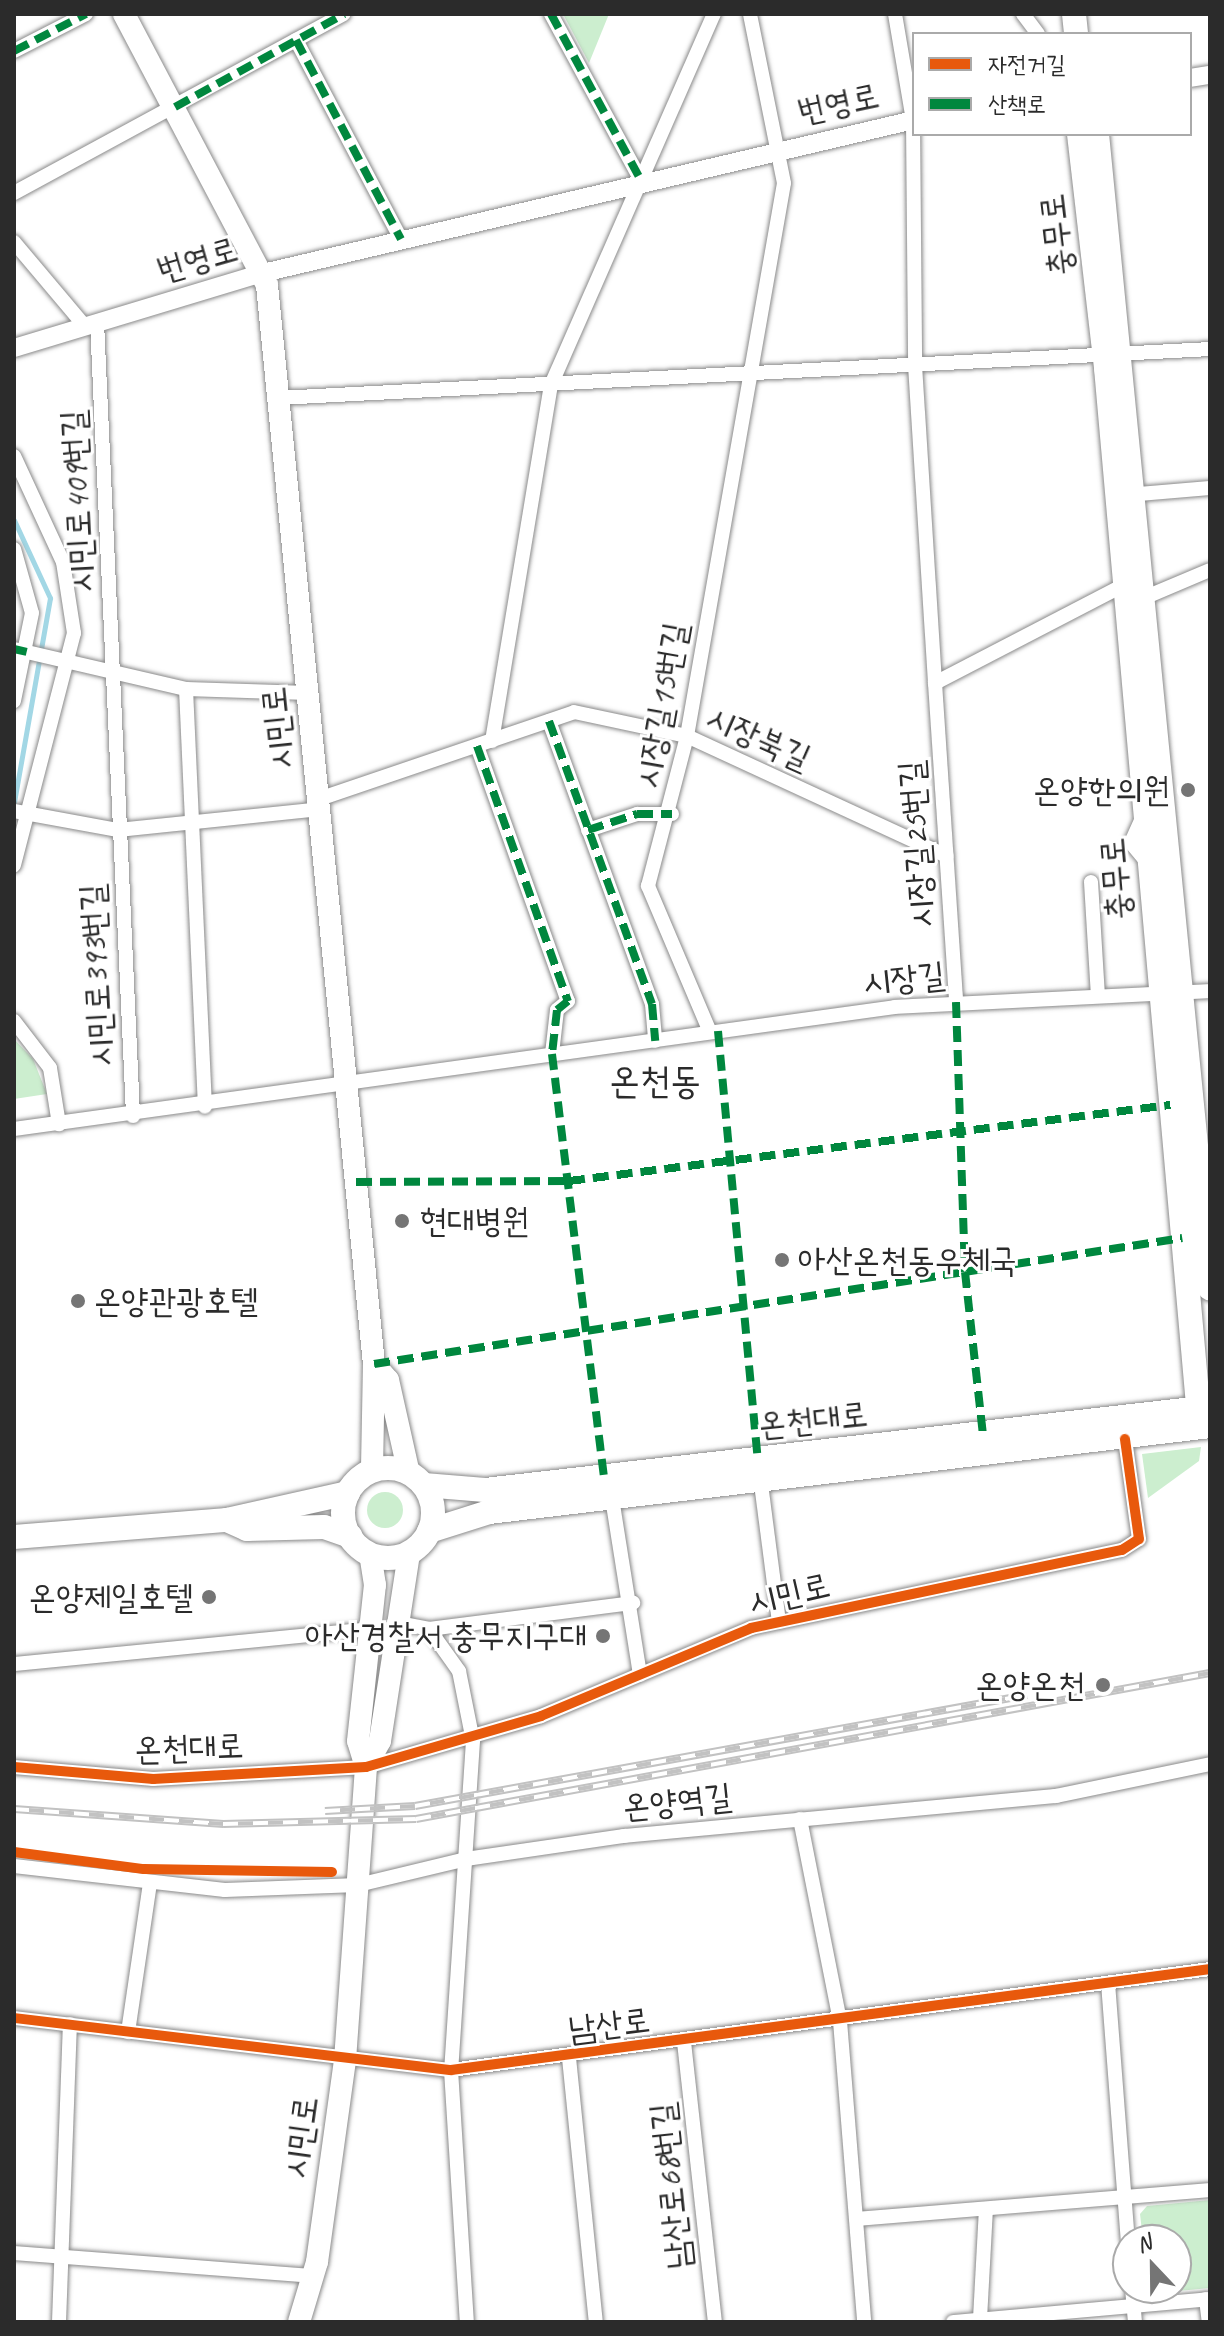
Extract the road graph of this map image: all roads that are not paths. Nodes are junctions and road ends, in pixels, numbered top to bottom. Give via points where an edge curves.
1 (86, 14) edge
2 (124, 14) edge
3 (344, 14) edge
4 (551, 14) edge
5 (714, 14) edge
6 (750, 14) edge
7 (895, 14) edge
8 (1023, 14) edge
9 (1036, 32) edge
10 (296, 40) junction
11 (14, 51) edge
12 (175, 107) junction
13 (912, 109) edge
14 (912, 120) edge
15 (914, 136) edge
16 (1079, 136) edge
17 (1097, 136) edge
18 (777, 149) junction
19 (642, 182) junction
20 (14, 193) edge
21 (401, 239) junction
22 (14, 242) edge
23 (263, 273) junction
24 (90, 324) junction
25 (14, 348) edge
26 (1210, 349) edge
27 (1114, 356) junction
28 (915, 365) junction
29 (748, 376) junction
30 (551, 385) junction
31 (279, 398) junction
32 (14, 456) edge
33 (1210, 488) edge
34 (1127, 495) junction
35 (14, 549) edge
36 (1210, 570) edge
37 (1136, 590) junction
38 (21, 650) edge
39 (71, 660) junction
40 (117, 677) junction
41 (935, 683) junction
42 (186, 689) junction
43 (308, 693) junction
44 (14, 701) edge
45 (549, 721) junction
46 (687, 736) junction
47 (484, 743) junction
48 (319, 804) junction
49 (21, 813) edge
50 (672, 814) junction
51 (195, 826) junction
52 (118, 830) junction
53 (588, 830) junction
54 (947, 856) junction
55 (14, 865) edge
56 (1091, 882) dead end
57 (1171, 991) junction
58 (1210, 991) edge
59 (1098, 995) junction
60 (956, 1002) junction
61 (14, 1021) edge
62 (710, 1032) junction
63 (655, 1041) junction
64 (552, 1054) junction
65 (347, 1084) junction
66 (205, 1107) junction
67 (133, 1116) junction
68 (59, 1124) junction
69 (14, 1129) edge
70 (1199, 1235) edge
71 (1210, 1288) edge
72 (374, 1364) junction
73 (1205, 1417) edge
74 (1125, 1439) junction
75 (759, 1470) junction
76 (372, 1471) junction
77 (416, 1480) junction
78 (348, 1493) junction
79 (612, 1498) junction
80 (227, 1520) junction
81 (429, 1531) junction
82 (350, 1536) junction
83 (14, 1537) edge
84 (409, 1553) junction
85 (370, 1554) junction
86 (633, 1603) junction
87 (394, 1622) junction
88 (779, 1622) junction
89 (370, 1629) junction
90 (429, 1629) junction
91 (14, 1664) edge
92 (640, 1675) junction
93 (473, 1741) junction
94 (1210, 1764) edge
95 (14, 1767) edge
96 (366, 1767) junction
97 (800, 1819) junction
98 (466, 1859) junction
99 (14, 1866) edge
100 (150, 1883) junction
101 (358, 1885) junction
102 (1210, 1969) edge
103 (1108, 1983) junction
104 (14, 2018) edge
105 (840, 2021) junction
106 (70, 2024) junction
107 (128, 2032) junction
108 (684, 2042) junction
109 (569, 2058) junction
110 (345, 2060) junction
111 (451, 2070) junction
112 (1210, 2190) edge
113 (1126, 2198) junction
114 (986, 2209) junction
115 (857, 2219) junction
116 (1127, 2224) edge
117 (61, 2252) junction
118 (14, 2253) edge
119 (314, 2276) junction
120 (1208, 2299) edge
121 (1133, 2304) joint
122 (980, 2319) junction
123 (59, 2322) edge
124 (299, 2322) edge
125 (467, 2322) edge
126 (596, 2322) edge
127 (715, 2322) edge
128 (864, 2322) edge
129 (953, 2322) edge
130 (1135, 2322) edge
131 (1209, 2322) edge

1 - 11 street
2 - 12 main road, 시민로
3 - 10 street
4 - 19 street
5 - 19 street
6 - 18 street, 번영로
7 - 13 street, 번영로
8 - 9 street
10 - 12 street
10 - 21 street
12 - 20 street
12 - 23 main road, 시민로
14 - 18 street, 번영로
15 - 28 street, 시장길25번길
16 - 27 main road, 충무로
17 - 27 main road, 충무로
18 - 19 street, 번영로
18 - 29 street, 시장길15번길 via 784,183
19 - 21 street, 번영로
19 - 30 street
21 - 23 street, 번영로
22 - 24 street
23 - 24 street, 번영로
23 - 31 main road, 시민로
24 - 25 street, 번영로
24 - 40 street, 시민로409번길
26 - 27 street
27 - 28 street
27 - 34 main road, 충무로
28 - 29 street
28 - 41 street, 시장길25번길
29 - 30 street
29 - 46 street, 시장길15번길
30 - 31 street
30 - 47 street
31 - 43 main road, 시민로
32 - 39 street via 63,562 74,610
33 - 34 street
34 - 37 main road, 충무로
35 - 38 street via 31,602
36 - 37 street
37 - 41 street
37 - 57 main road, 충무로
37 - 57 main road, 충무로 via 1148,863
38 - 39 street
38 - 44 street
39 - 40 street
39 - 49 street
40 - 42 street
40 - 52 street, 시민로409번길
41 - 54 street, 시장길25번길
42 - 43 street
42 - 51 street
43 - 48 main road, 시민로
45 - 46 street, 시장북길 via 574,712
45 - 47 street, 시장북길
45 - 53 street
46 - 50 street, 시장길15번길
46 - 54 street, 시장북길
47 - 48 street, 시장북길
47 - 64 street via 568,1001 557,1010
48 - 51 street, 시장북길
48 - 65 main road, 시민로
49 - 52 street, 시장북길
49 - 55 street
50 - 53 street via 637,814
50 - 62 street, 시장길15번길 via 648,886
51 - 52 street, 시장북길
51 - 66 street
52 - 67 street, 시민로393번길
53 - 63 street via 652,1004
54 - 60 street, 시장길25번길
56 - 59 street
57 - 58 street, 시장길
57 - 59 street, 시장길
57 - 70 main road, 충무로
59 - 60 street, 시장길
60 - 62 street, 시장길
61 - 68 street via 50,1068
62 - 63 street, 시장길
63 - 64 street, 시장길
64 - 65 street, 시장길
65 - 66 street
65 - 72 main road, 시민로
66 - 67 street
67 - 68 street
68 - 69 street
70 - 71 main road, 충무로
70 - 73 main road, 충무로
72 - 76 main road, 시민로
72 - 77 main road, 시민로 via 388,1380
73 - 74 main road, 온천대로
73 - 75 main road, 온천대로
74 - 75 main road, 온천대로
74 - 88 street, 시민로 via 1139,1539 1122,1550
75 - 77 main road, 온천대로 via 485,1490
75 - 79 main road, 온천대로
75 - 88 street
76 - 77 main road
76 - 78 main road
77 - 81 main road via 433,1512
78 - 80 main road
78 - 82 main road via 343,1515
79 - 81 main road, 온천대로 via 489,1512
79 - 86 street
80 - 82 main road via 247,1529 324,1527
80 - 83 main road
81 - 84 main road
82 - 85 main road
84 - 85 main road
84 - 87 main road, 시민로
85 - 89 main road, 시민로
86 - 90 street
86 - 92 street
87 - 90 street
87 - 96 main road, 시민로 via 380,1741
88 - 92 street, 시민로
89 - 91 street
89 - 96 main road, 시민로 via 358,1741
90 - 93 street via 459,1671
92 - 93 street, 시민로
93 - 96 street, 시민로
93 - 98 street
94 - 97 street, 온양역길 via 1056,1796
95 - 96 street, 온천대로 via 153,1779
96 - 101 main road, 시민로
97 - 98 street, 온양역길
97 - 105 street
98 - 101 street, 온양역길
98 - 111 street
99 - 100 street, 온양역길
100 - 101 street, 온양역길 via 225,1890
100 - 107 street
101 - 110 main road, 시민로
102 - 103 street, 남산로
103 - 105 street, 남산로
103 - 113 street
104 - 106 street, 남산로
105 - 108 street, 남산로
105 - 115 street
106 - 107 street, 남산로
106 - 117 street
107 - 110 street, 남산로
108 - 109 street, 남산로
108 - 127 street, 남산로68번길
109 - 111 street, 남산로
109 - 126 street
110 - 111 street, 남산로
110 - 119 main road, 시민로
111 - 125 street
112 - 113 street
113 - 114 street
113 - 116 street
114 - 115 street
114 - 122 street
115 - 128 street
117 - 118 street
117 - 119 street
117 - 123 street
119 - 124 main road, 시민로
120 - 131 street
121 - 122 street
121 - 130 street
122 - 129 street

